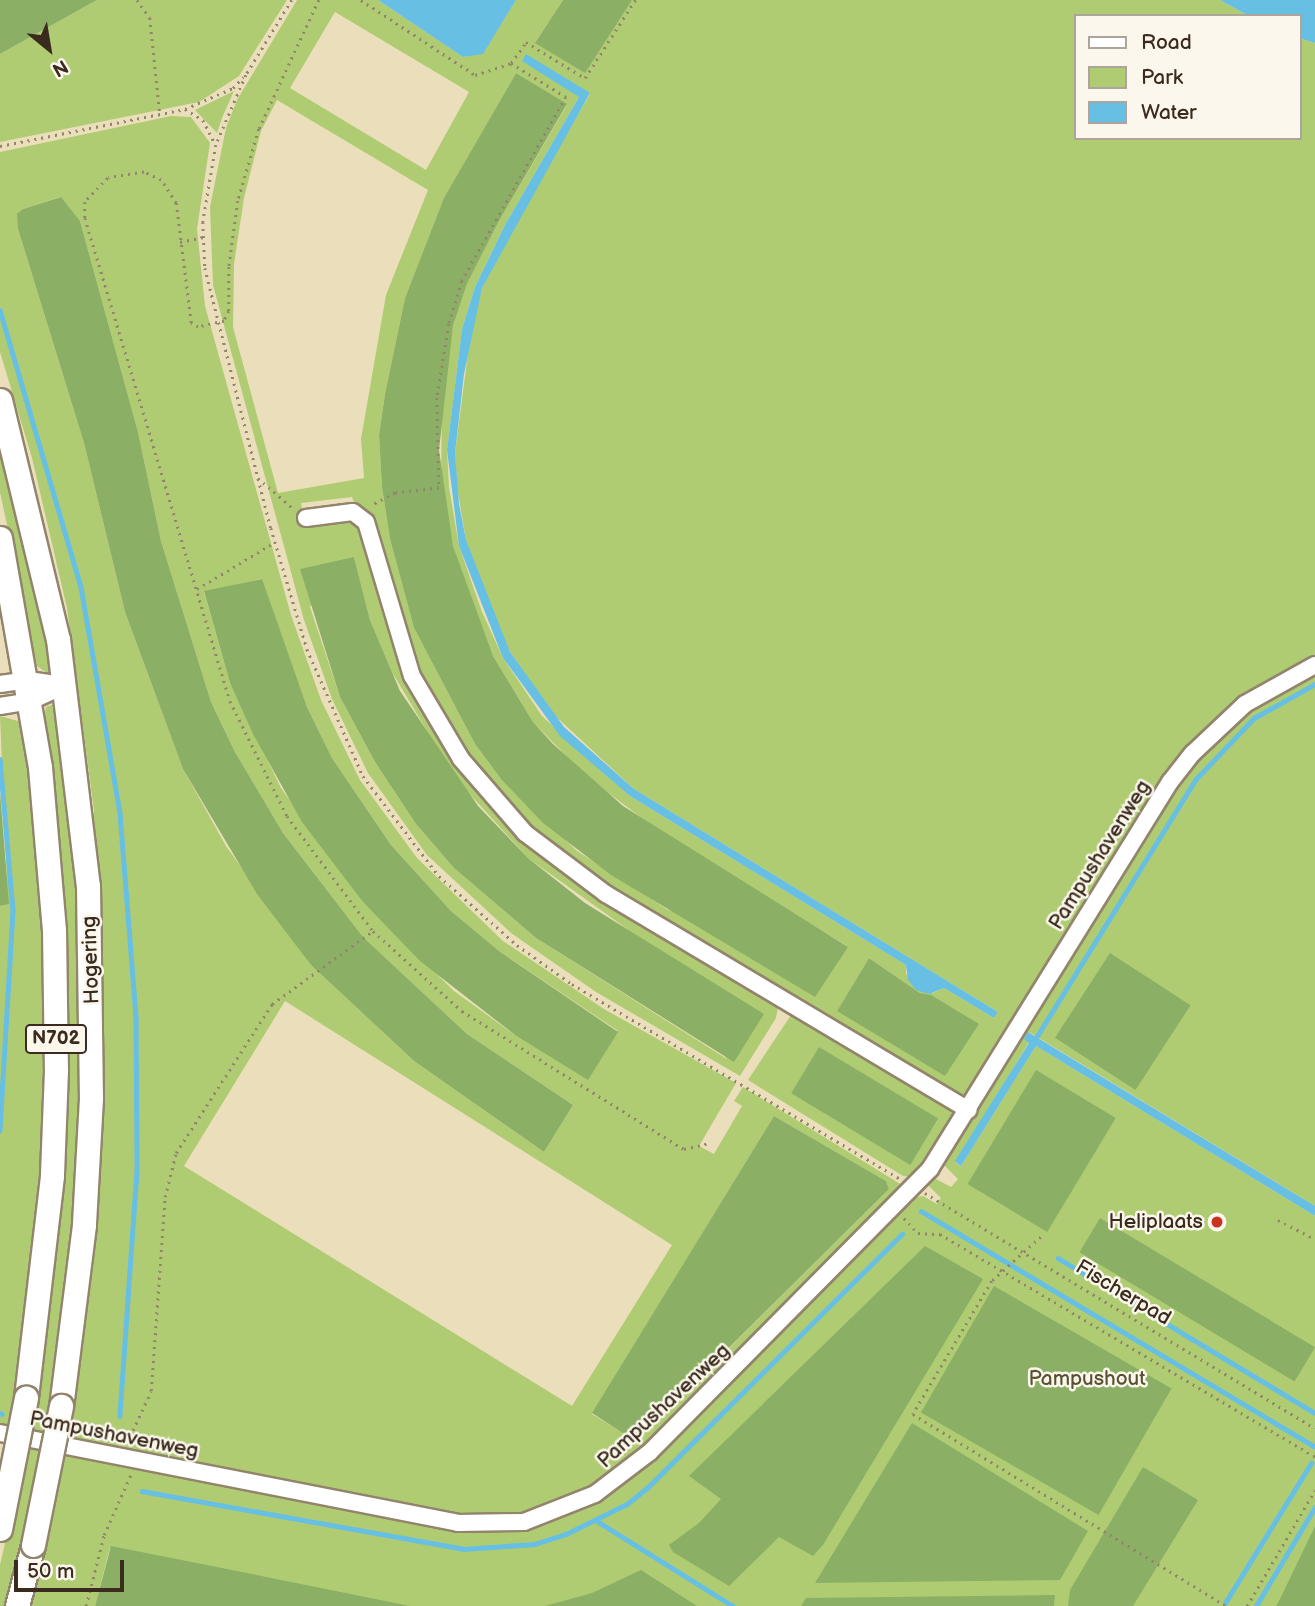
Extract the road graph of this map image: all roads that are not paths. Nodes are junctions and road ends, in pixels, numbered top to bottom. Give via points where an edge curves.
1 (0, 400) edge
2 (306, 518) road end
3 (0, 538) edge
4 (1315, 665) edge
5 (0, 684) edge
6 (65, 685) junction
7 (29, 691) junction
8 (0, 706) edge
9 (968, 1110) junction
10 (0, 1433) edge
11 (0, 1529) edge
12 (17, 1606) edge

1 - 6 highway, Hogering / N702 via 35,534
2 - 9 street via 359,513 369,530 412,676 461,759 525,833 606,894
3 - 7 highway, Hogering / N702
4 - 9 street, Pampushavenweg via 1245,705 1193,753 1170,782
5 - 7 street
6 - 7 street
6 - 12 highway, Hogering / N702, bridge via 88,886 92,1020 84,1225 61,1406
7 - 8 street
7 - 11 highway, Hogering / N702, bridge via 49,849 56,1070 47,1233 26,1398
9 - 10 street, Pampushavenweg via 914,1187 650,1452 608,1487 548,1516 485,1526 458,1523

